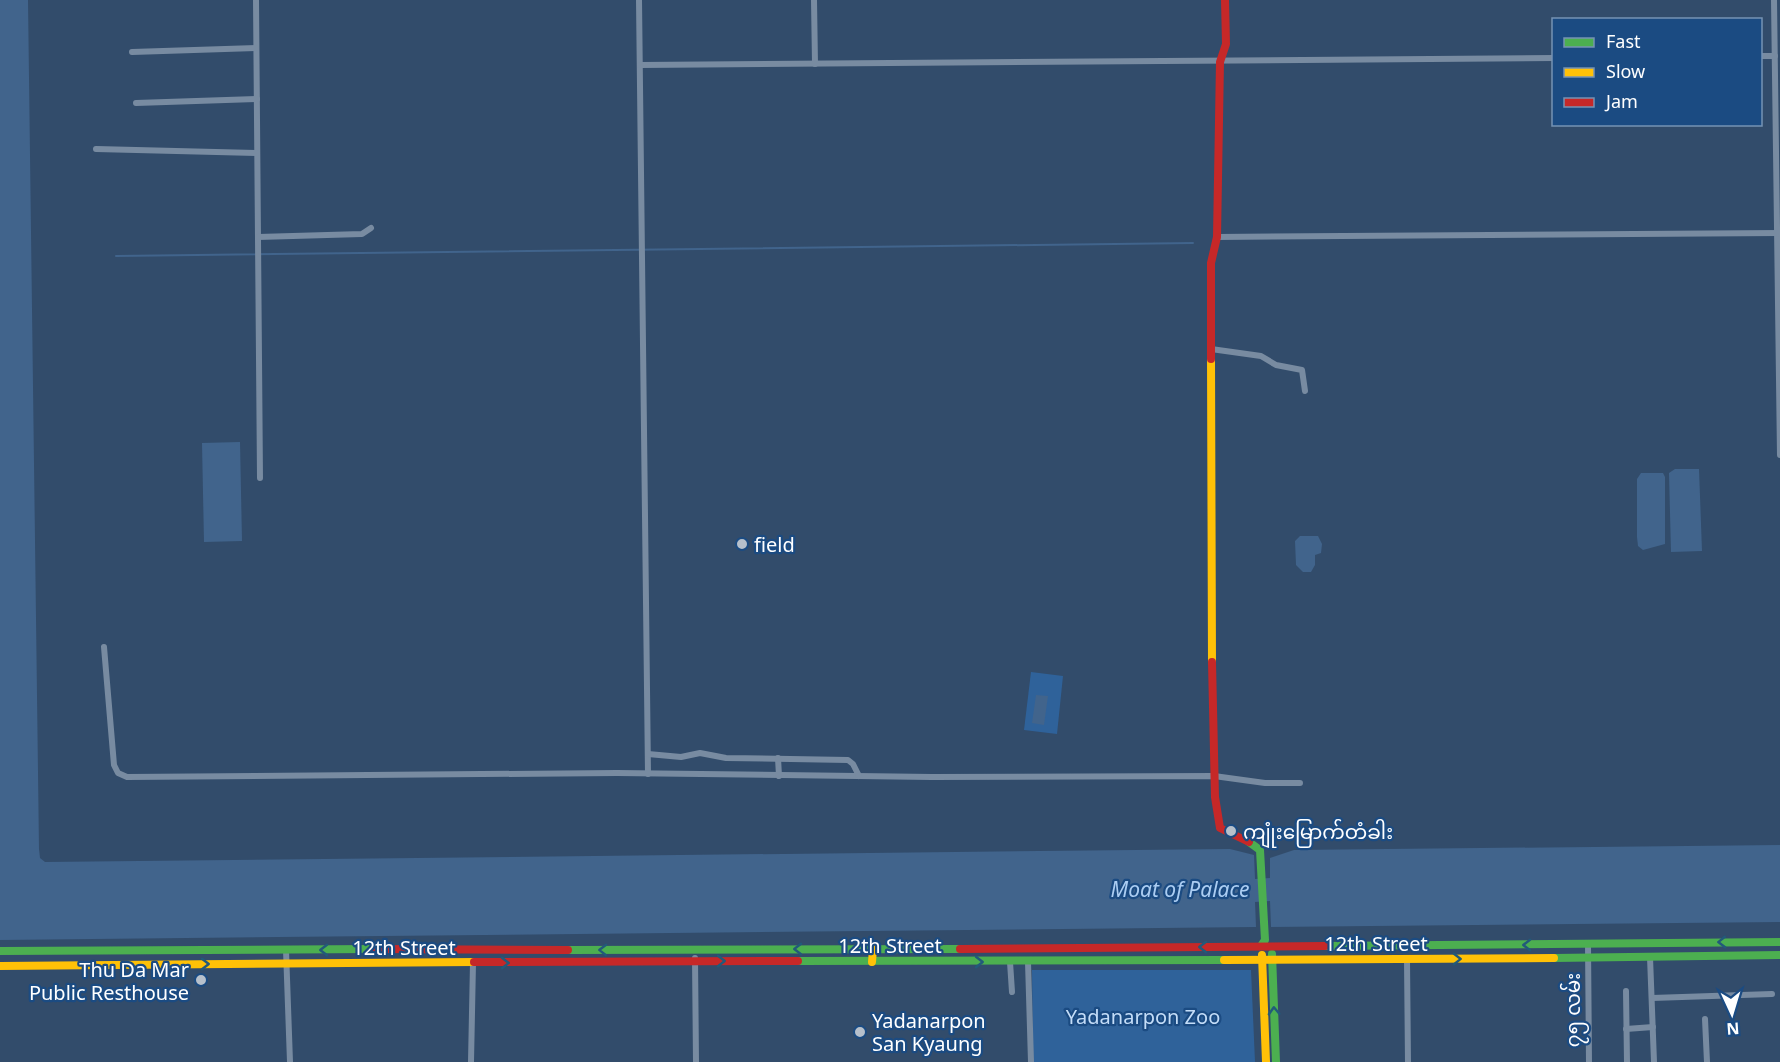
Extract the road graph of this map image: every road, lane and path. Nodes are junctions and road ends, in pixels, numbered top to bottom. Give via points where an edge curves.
1 (256, 0) edge
2 (639, 0) edge
3 (814, 0) edge
4 (1225, 0) edge
5 (1774, 0) edge
6 (1777, 39) edge
7 (256, 48) junction
8 (132, 52) dead end
9 (1762, 56) edge
10 (1552, 58) edge
11 (1777, 60) edge
12 (1220, 62) junction
13 (815, 64) junction
14 (640, 65) junction
15 (257, 99) junction
16 (136, 103) dead end
17 (96, 149) dead end
18 (257, 153) junction
19 (371, 228) dead end
20 (1779, 233) edge
21 (258, 237) junction
22 (1217, 237) junction
23 (1211, 349) junction
24 (1305, 391) dead end
25 (1780, 455) edge
26 (260, 478) dead end
27 (104, 647) dead end
28 (648, 754) junction
29 (778, 758) junction
30 (648, 774) junction
31 (778, 776) junction
32 (859, 776) junction
33 (1214, 776) junction
34 (1300, 783) dead end
35 (1780, 942) edge
36 (1266, 944) junction
37 (1588, 944) junction
38 (873, 949) junction
39 (286, 950) junction
40 (695, 950) junction
41 (0, 951) edge
42 (1780, 955) edge
43 (1650, 957) junction
44 (1588, 958) junction
45 (1262, 960) junction
46 (1272, 960) junction
47 (1407, 960) junction
48 (694, 961) junction
49 (872, 962) junction
50 (1010, 962) junction
51 (1028, 962) junction
52 (473, 963) junction
53 (287, 965) junction
54 (0, 966) edge
55 (1626, 991) dead end
56 (1012, 992) dead end
57 (1772, 994) dead end
58 (1652, 998) junction
59 (1705, 1019) dead end
60 (1653, 1027) junction
61 (1626, 1029) junction
62 (290, 1062) edge
63 (471, 1062) edge
64 (696, 1062) edge
65 (1031, 1062) edge
66 (1266, 1062) edge
67 (1276, 1062) edge
68 (1408, 1062) edge
69 (1589, 1062) edge
70 (1627, 1062) edge
71 (1654, 1062) edge
72 (1707, 1062) edge

1 - 7 street
2 - 14 street
3 - 13 street
4 - 12 main road via 1226,44
5 - 6 street
6 - 11 street
7 - 8 street
7 - 15 street
9 - 11 street
10 - 12 street via 1300,58
11 - 20 street
12 - 13 street
12 - 22 main road
13 - 14 street
14 - 28 street
15 - 16 street
15 - 18 street
17 - 18 street
18 - 21 street
19 - 21 street via 364,234 353,235
20 - 22 street
20 - 25 street
21 - 26 street
22 - 23 main road via 1211,263
23 - 24 street via 1261,356 1276,365 1302,370
23 - 33 main road
27 - 30 street via 114,765 118,773 127,777
28 - 29 street
28 - 30 street
29 - 31 street
29 - 32 street via 848,760
30 - 31 street
31 - 32 street
32 - 33 street
33 - 34 street
33 - 36 main road via 1219,826 1251,842 1260,853
35 -> 37 main road, 12th Street
37 -> 36 main road, 12th Street
36 -> 38 main road, 12th Street
36 - 45 main road
36 - 46 main road
37 - 44 street, ၇၅ လမ်း
38 -> 40 main road, 12th Street
38 - 49 main road
40 -> 39 main road, 12th Street
39 - 41 main road, 12th Street
39 - 53 street
40 - 48 street
42 - 43 main road, 12th Street
43 - 44 main road, 12th Street
43 - 58 street
47 -> 44 main road, 12th Street
44 - 69 street, ၇၅ လမ်း
45 - 46 main road, 12th Street
45 - 51 main road, 12th Street
45 - 66 main road
46 - 47 main road, 12th Street
67 -> 46 main road
47 - 68 street
48 -> 49 main road, 12th Street
52 -> 48 main road, 12th Street
48 - 64 street
49 -> 50 main road, 12th Street
50 - 51 main road, 12th Street
50 - 56 street
51 - 65 street
52 - 53 main road, 12th Street
52 - 63 street
54 -> 53 main road, 12th Street
53 - 62 street
55 - 61 street
57 - 58 street
58 - 60 street
59 - 72 street
60 - 61 street
60 - 71 street
61 - 70 street

